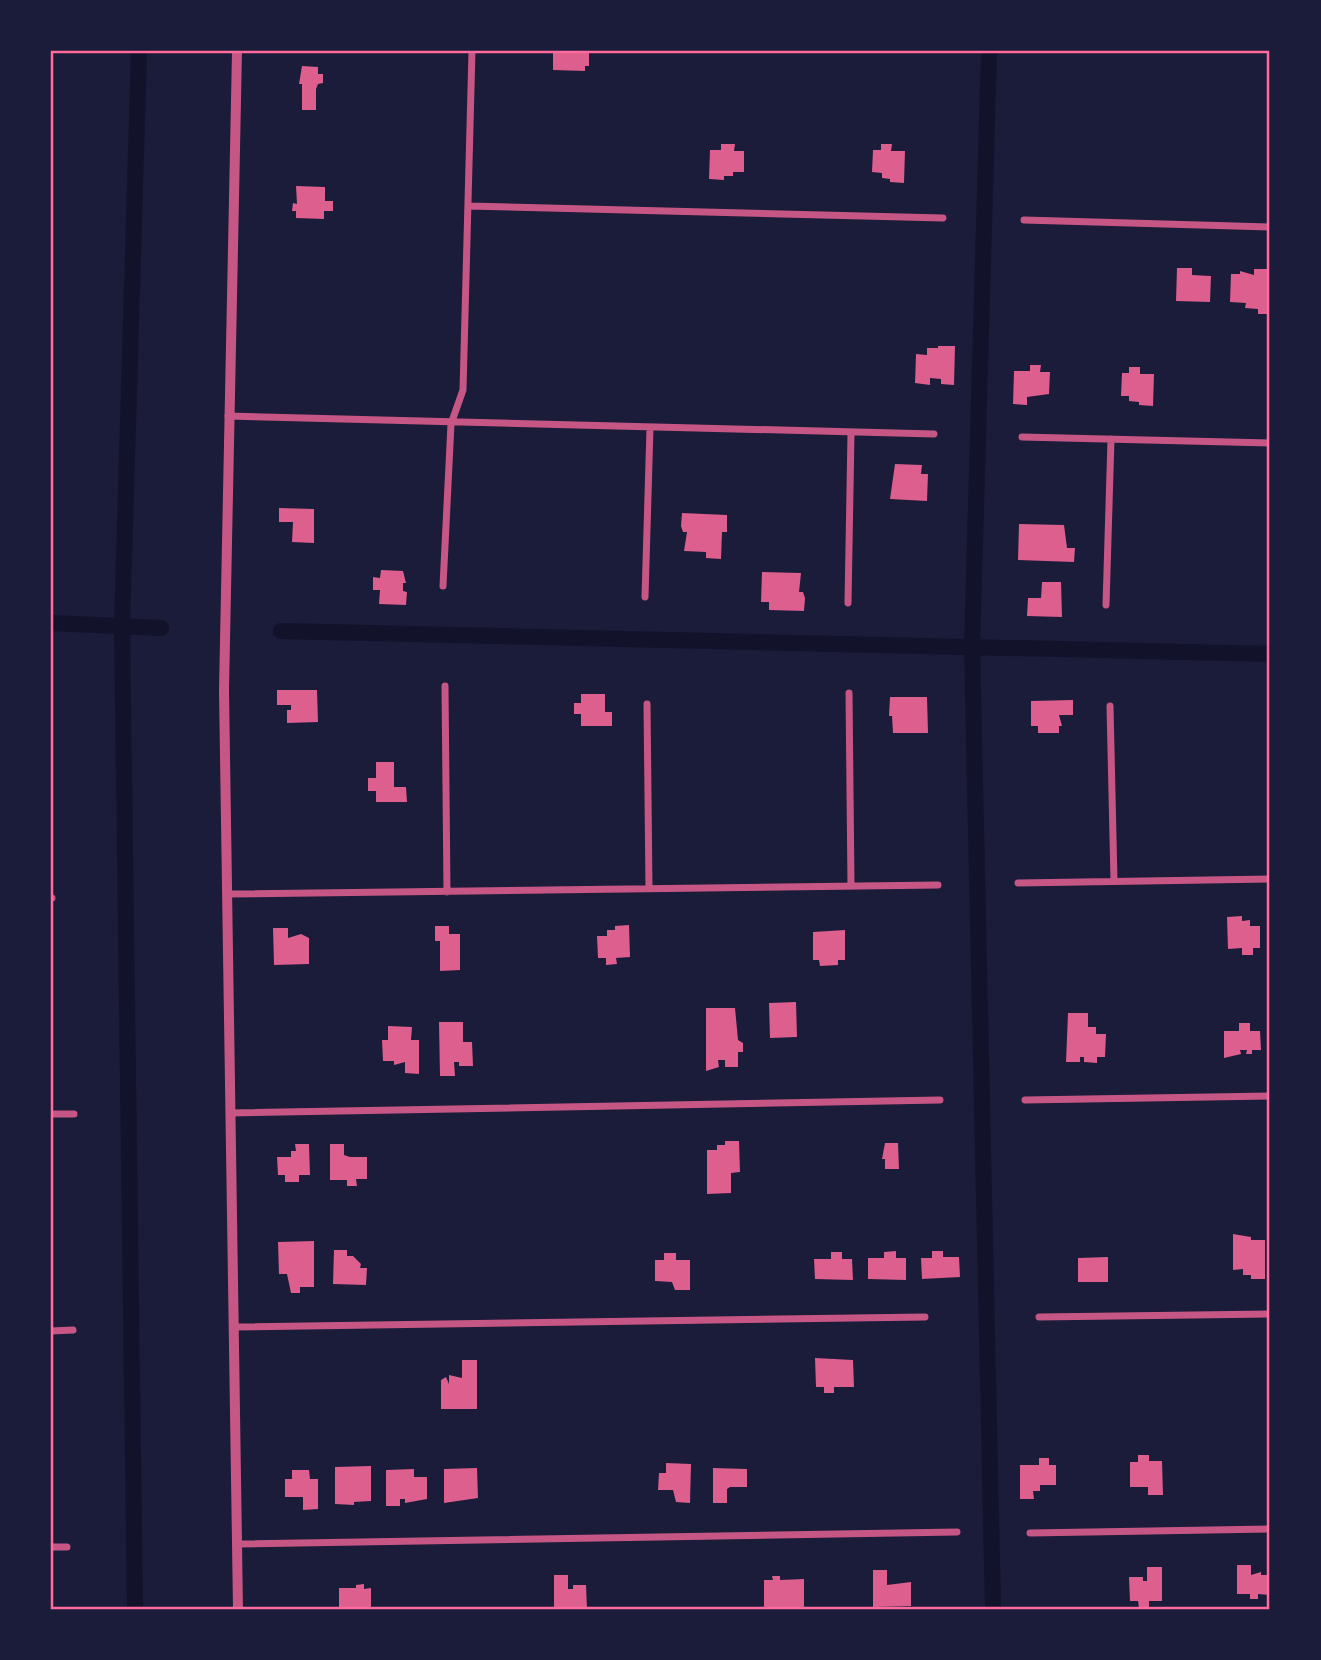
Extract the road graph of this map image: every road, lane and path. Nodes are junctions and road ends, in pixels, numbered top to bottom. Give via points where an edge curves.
1 (237, 51) edge
2 (472, 51) edge
3 (468, 206) junction
4 (943, 218) dead end
5 (1024, 220) dead end
6 (1270, 227) edge
7 (228, 416) junction
8 (451, 424) junction
9 (650, 428) junction
10 (851, 433) junction
11 (934, 434) dead end
12 (1022, 437) dead end
13 (1111, 439) junction
14 (1270, 443) edge
15 (443, 586) dead end
16 (645, 597) dead end
17 (848, 603) dead end
18 (1106, 605) dead end
19 (445, 686) dead end
20 (849, 693) dead end
21 (647, 704) dead end
22 (1110, 706) dead end
23 (1270, 879) edge
24 (1114, 881) junction
25 (1018, 883) dead end
26 (938, 885) dead end
27 (851, 886) junction
28 (649, 888) junction
29 (447, 892) junction
30 (227, 894) junction
31 (1270, 1096) edge
32 (940, 1100) dead end
33 (1025, 1100) dead end
34 (230, 1113) junction
35 (51, 1114) edge
36 (74, 1114) dead end
37 (1270, 1314) edge
38 (925, 1317) dead end
39 (1039, 1317) dead end
40 (233, 1327) junction
41 (73, 1330) dead end
42 (51, 1331) edge
43 (1270, 1529) edge
44 (957, 1532) dead end
45 (1030, 1533) dead end
46 (237, 1544) junction
47 (51, 1547) edge
48 (67, 1547) dead end
49 (238, 1609) edge

1 - 7 street
2 - 3 street
3 - 4 street
3 - 8 street via 463,390
5 - 6 street
7 - 8 street
7 - 30 street via 224,580
8 - 9 street
8 - 15 street
9 - 10 street
9 - 16 street
10 - 11 street
10 - 17 street
12 - 13 street
13 - 14 street
13 - 18 street
19 - 29 street
20 - 27 street
21 - 28 street
22 - 24 street
23 - 24 street
24 - 25 street
26 - 27 street
27 - 28 street
28 - 29 street
29 - 30 street
30 - 34 street
31 - 33 street
32 - 34 street
34 - 40 street
35 - 36 street
37 - 39 street
38 - 40 street
40 - 46 street
41 - 42 street
43 - 45 street
44 - 46 street
46 - 49 street
47 - 48 street

